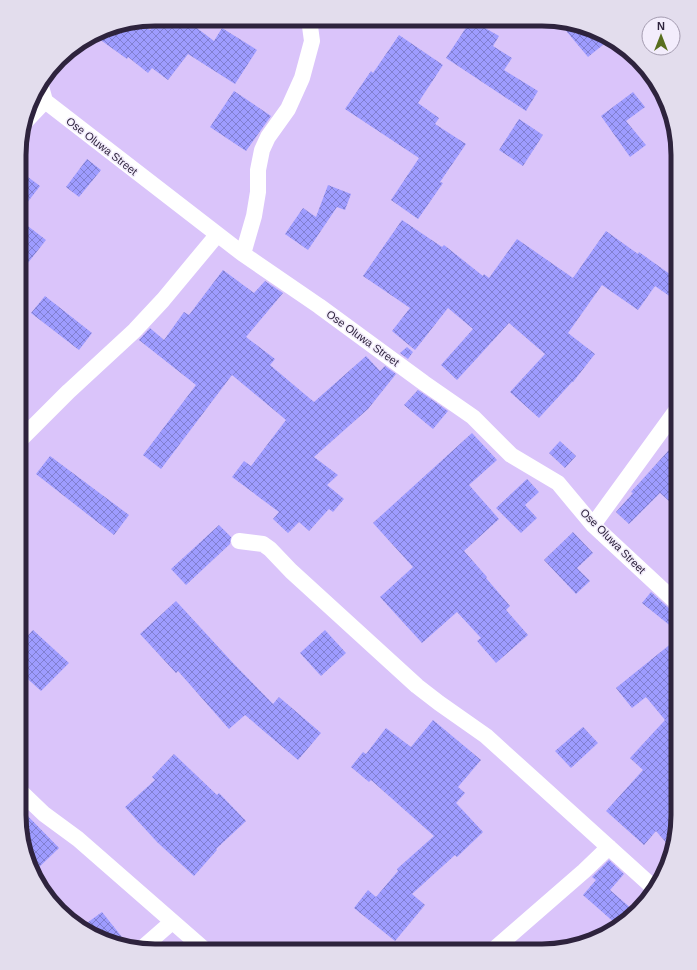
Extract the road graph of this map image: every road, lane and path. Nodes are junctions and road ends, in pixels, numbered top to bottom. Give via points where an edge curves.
1 (310, 26) edge
2 (42, 91) edge
3 (45, 101) junction
4 (33, 113) edge
5 (217, 235) junction
6 (243, 254) junction
7 (671, 418) edge
8 (26, 434) edge
9 (593, 525) junction
10 (239, 541) dead end
11 (671, 597) edge
12 (26, 797) edge
13 (609, 846) junction
14 (650, 885) edge
15 (172, 922) junction
16 (147, 944) edge
17 (198, 944) edge
18 (500, 944) edge

1 - 6 street via 312,41 302,78 288,109 262,150 254,216
2 - 3 street
3 - 4 street
3 - 5 street, Ose Oluwa Street
5 - 6 street, Ose Oluwa Street
5 - 8 street via 136,330
6 - 9 street, Ose Oluwa Street via 473,417 511,455 558,483
7 - 9 street
9 - 11 street, Ose Oluwa Street
10 - 13 street via 263,544 270,549 417,686 486,736
12 - 15 street
13 - 14 street
13 - 18 street
15 - 16 street
15 - 17 street

